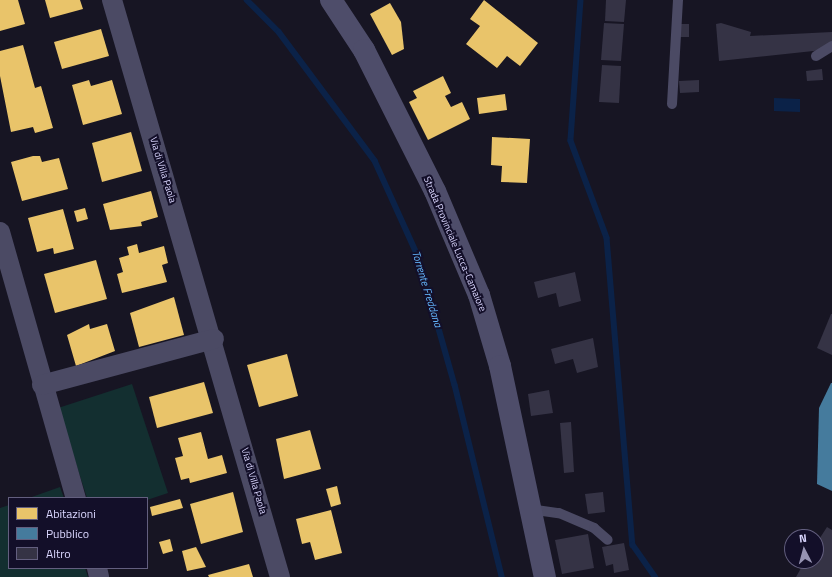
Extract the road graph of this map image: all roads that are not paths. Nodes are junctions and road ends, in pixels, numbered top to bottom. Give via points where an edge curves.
1 (112, 0) edge
2 (331, 0) edge
3 (678, 0) edge
4 (832, 46) edge
5 (816, 56) dead end
6 (672, 104) dead end
7 (0, 232) edge
8 (214, 339) junction
9 (42, 385) junction
10 (76, 497) edge
11 (529, 508) junction
12 (608, 540) dead end
13 (545, 574) edge
14 (280, 577) edge

1 - 8 street, Via di Villa Paola
2 - 11 main road, Strada Provinciale Lucca-Camaiore via 364,50 435,191 479,295 500,366
3 - 6 lane
4 - 5 lane
7 - 9 street
8 - 9 street
8 - 14 street, Via di Villa Paola
9 - 10 street
11 - 12 lane via 559,513 594,528
11 - 13 main road, Strada Provinciale Lucca-Camaiore

